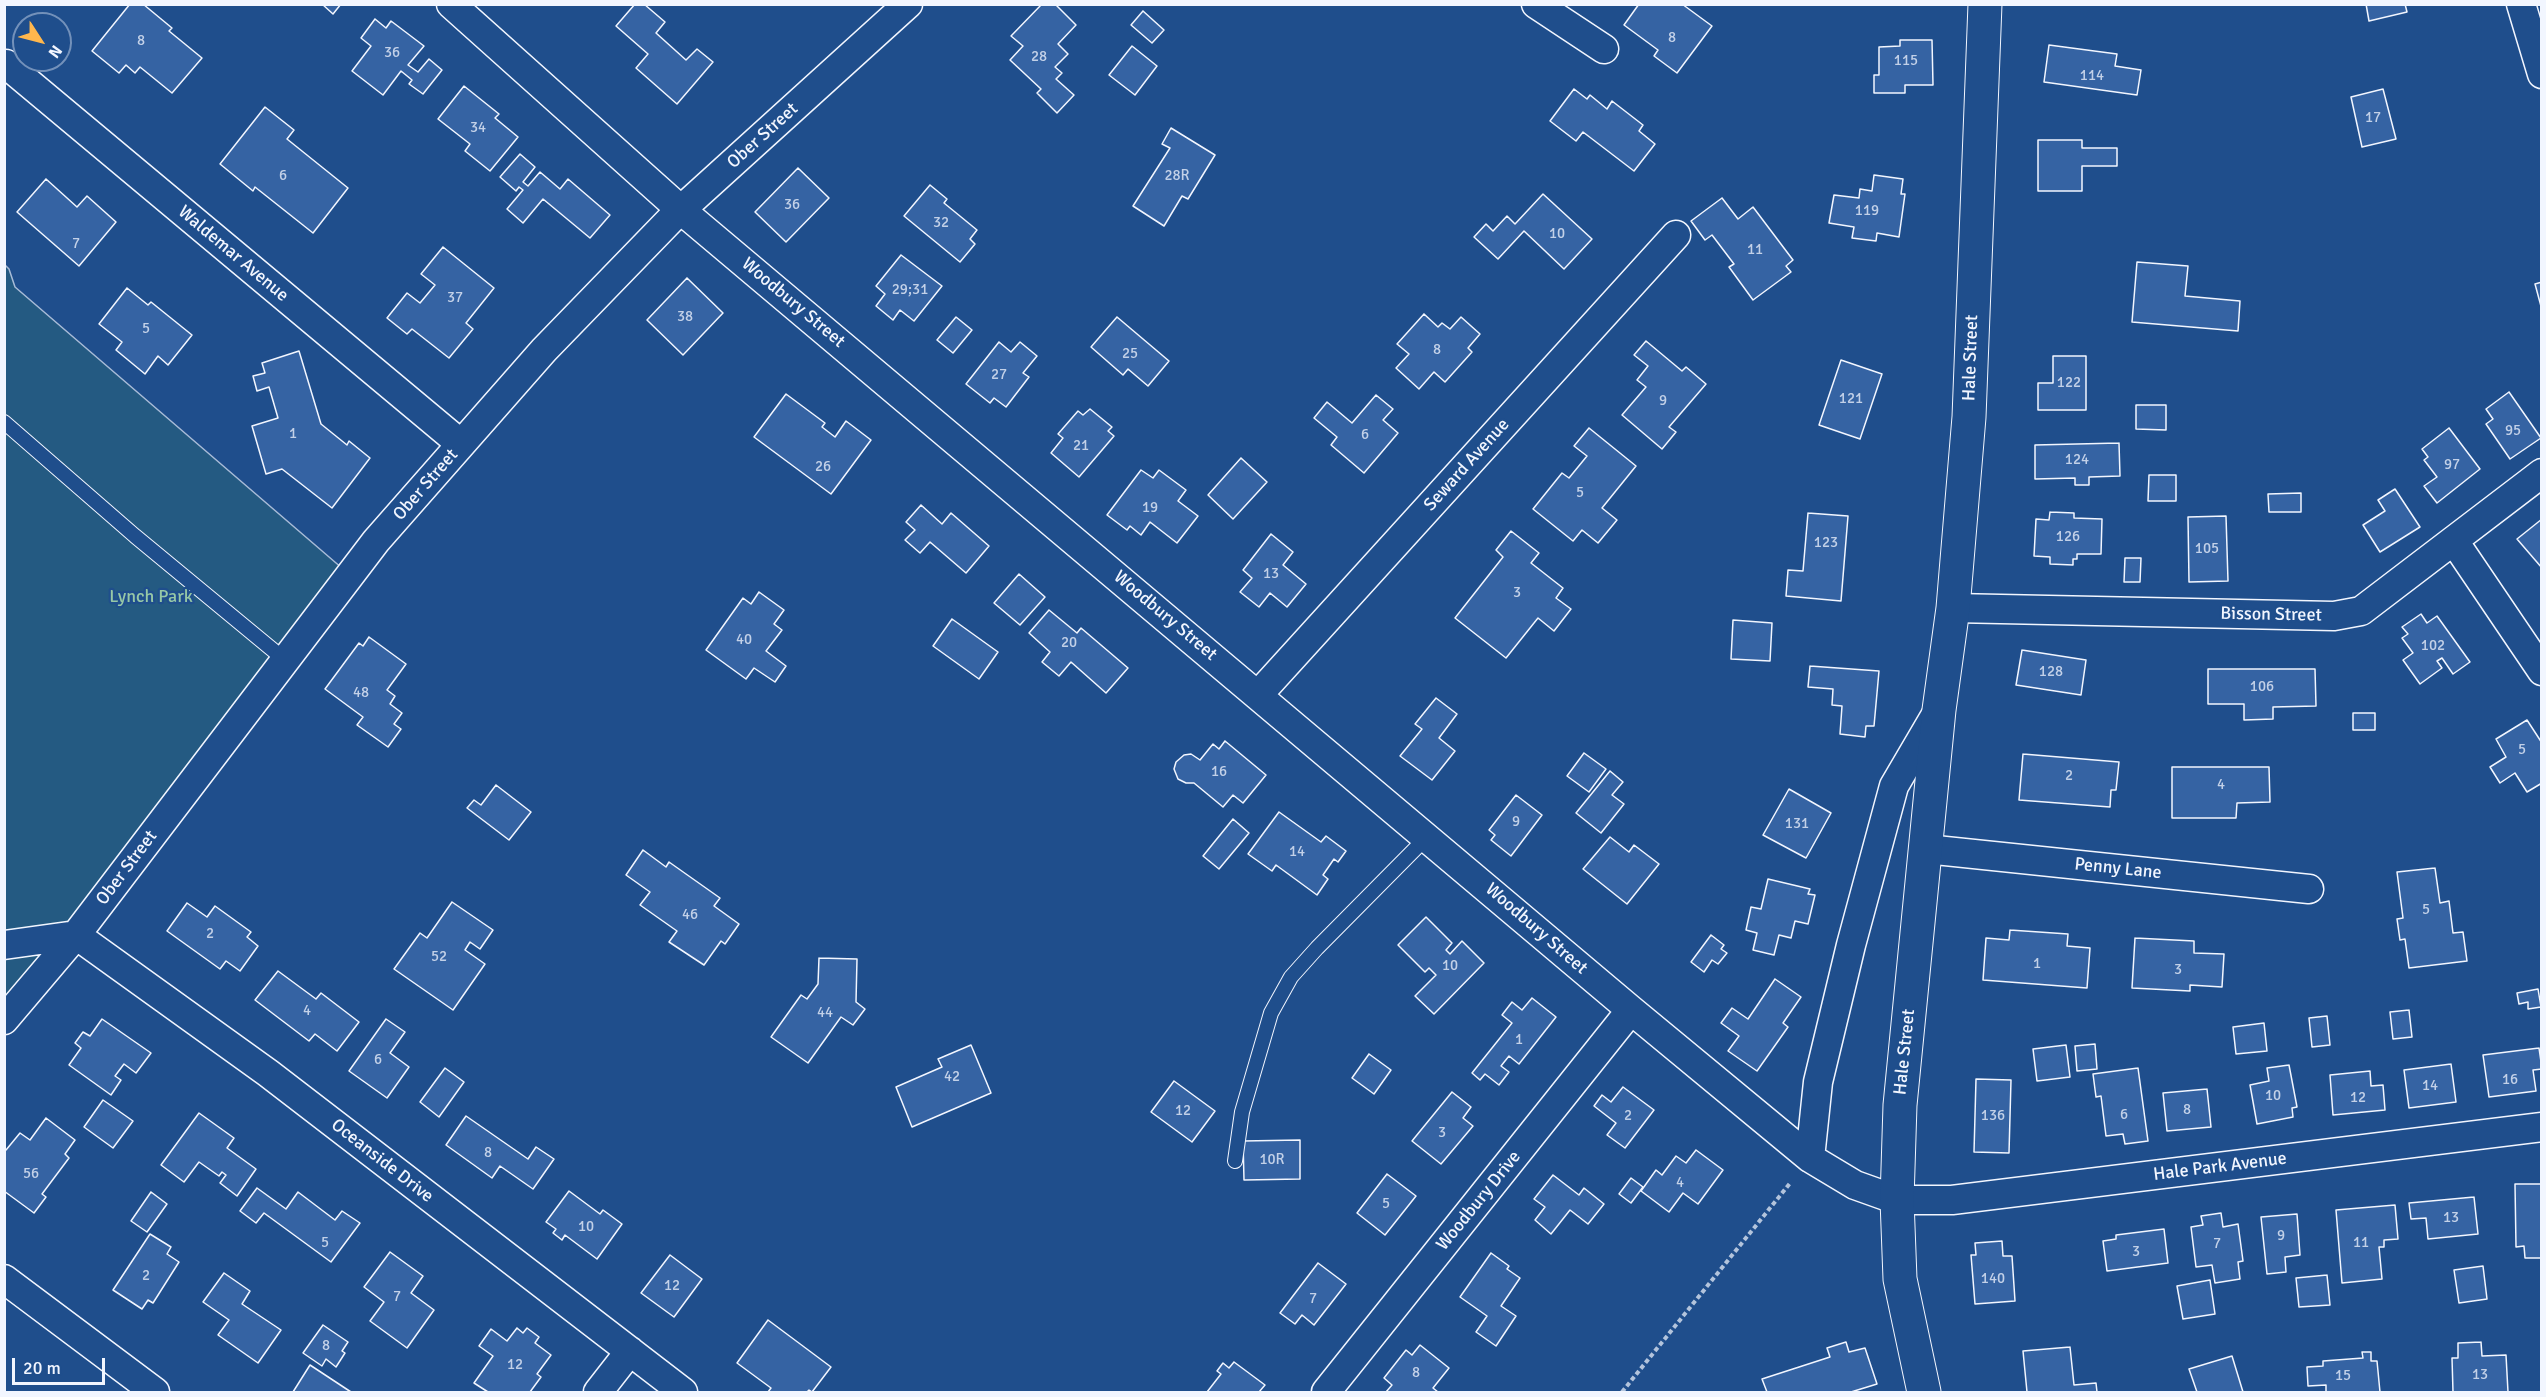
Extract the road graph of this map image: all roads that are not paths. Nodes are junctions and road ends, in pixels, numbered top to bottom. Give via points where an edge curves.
1 (451, 4) edge
2 (908, 4) edge
3 (1536, 4) edge
4 (1985, 4) edge
5 (2521, 4) edge
6 (1604, 49) dead end
7 (6, 64) edge
8 (2541, 74) edge
9 (681, 210) junction
10 (1676, 236) dead end
11 (4, 422) edge
12 (461, 444) junction
13 (2541, 473) edge
14 (2454, 541) junction
15 (1953, 608) junction
16 (285, 660) junction
17 (2541, 671) edge
18 (1258, 695) junction
19 (1939, 710) junction
20 (1427, 837) junction
21 (1926, 849) junction
22 (2310, 889) dead end
23 (76, 935) junction
24 (4, 945) edge
25 (1631, 1010) junction
26 (4, 1020) edge
27 (2541, 1127) edge
28 (1810, 1158) junction
29 (1235, 1161) dead end
30 (1898, 1200) junction
31 (4, 1279) edge
32 (630, 1351) junction
33 (154, 1392) edge
34 (598, 1392) edge
35 (683, 1392) edge
36 (1326, 1392) edge
37 (1924, 1392) edge

1 - 9 street, Woodbury Street
2 - 9 street, Ober Street
3 - 6 street
4 - 15 main road, Hale Street via 1968,417
5 - 8 street
7 - 12 street, Waldemar Avenue
9 - 12 street, Ober Street via 544,350
9 - 18 street, Woodbury Street
10 - 18 street, Seward Avenue
11 - 16 lane
12 - 16 street, Ober Street via 376,541
13 - 14 street, Bisson Street
14 - 15 street, Bisson Street via 2361,611 2334,616
14 - 17 street
15 - 19 main road, Hale Street
16 - 23 street, Ober Street
18 - 20 street, Woodbury Street
19 - 21 main road, Hale Street
19 - 28 street, Hale Street via 1894,786 1818,1082
20 - 25 street, Woodbury Street
20 - 29 lane via 1292,977 1271,1013 1242,1112
21 - 22 street, Penny Lane
21 - 30 main road, Hale Street via 1900,1106
23 - 24 street
23 - 26 street, Ober Street
23 - 32 street, Oceanside Drive via 268,1073
25 - 28 street, Woodbury Street
25 - 36 street, Woodbury Drive
27 - 30 street, Hale Park Avenue via 1985,1197
28 - 30 street, Woodbury Street via 1855,1185
30 - 37 main road, Hale Street via 1900,1279
31 - 33 street
32 - 34 street
32 - 35 street, Oceanside Drive

